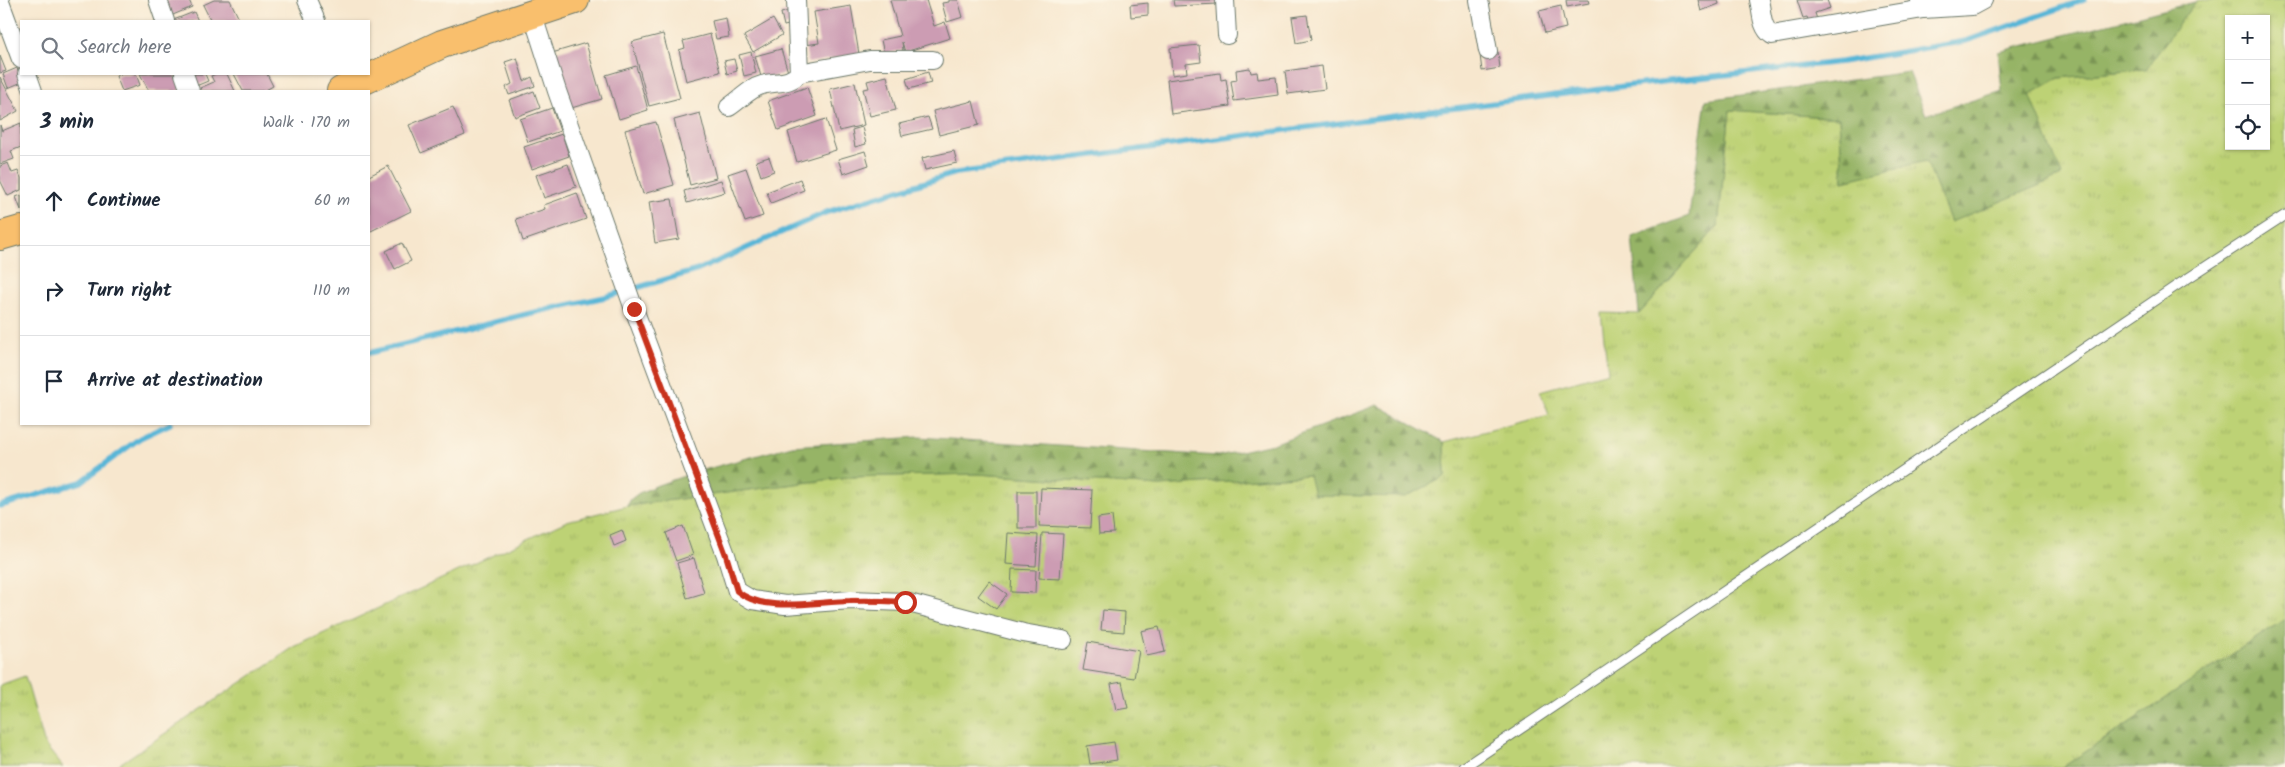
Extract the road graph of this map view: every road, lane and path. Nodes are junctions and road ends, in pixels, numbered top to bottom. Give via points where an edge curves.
1 (158, 0) edge
2 (307, 0) edge
3 (575, 0) edge
4 (796, 0) edge
5 (1225, 0) edge
6 (1479, 0) edge
7 (1759, 0) edge
8 (1983, 0) edge
9 (0, 2) edge
10 (1922, 4) edge
11 (532, 13) junction
12 (165, 20) edge
13 (316, 20) edge
14 (1227, 35) dead end
15 (1488, 51) dead end
16 (20, 56) edge
17 (932, 60) dead end
18 (799, 73) junction
19 (370, 74) edge
20 (27, 75) edge
21 (184, 75) edge
22 (366, 75) edge
23 (342, 85) edge
24 (33, 90) edge
25 (190, 90) edge
26 (730, 107) dead end
27 (2285, 215) edge
28 (20, 230) edge
29 (0, 236) edge
30 (1063, 640) dead end
31 (1464, 767) edge

1 - 12 street
2 - 13 street
3 - 11 highway
4 - 18 street
5 - 14 street
6 - 15 street
7 - 10 street via 1763,25 1772,35
8 - 10 street via 1972,6
9 - 16 street
11 - 19 highway
11 - 30 street via 615,257 726,555 734,586 752,600 785,605 851,600 905,602 1023,633
17 - 18 street via 870,60
18 - 26 street via 793,80 761,85
20 - 24 street
21 - 25 street
22 - 23 highway
27 - 31 lane
28 - 29 highway

